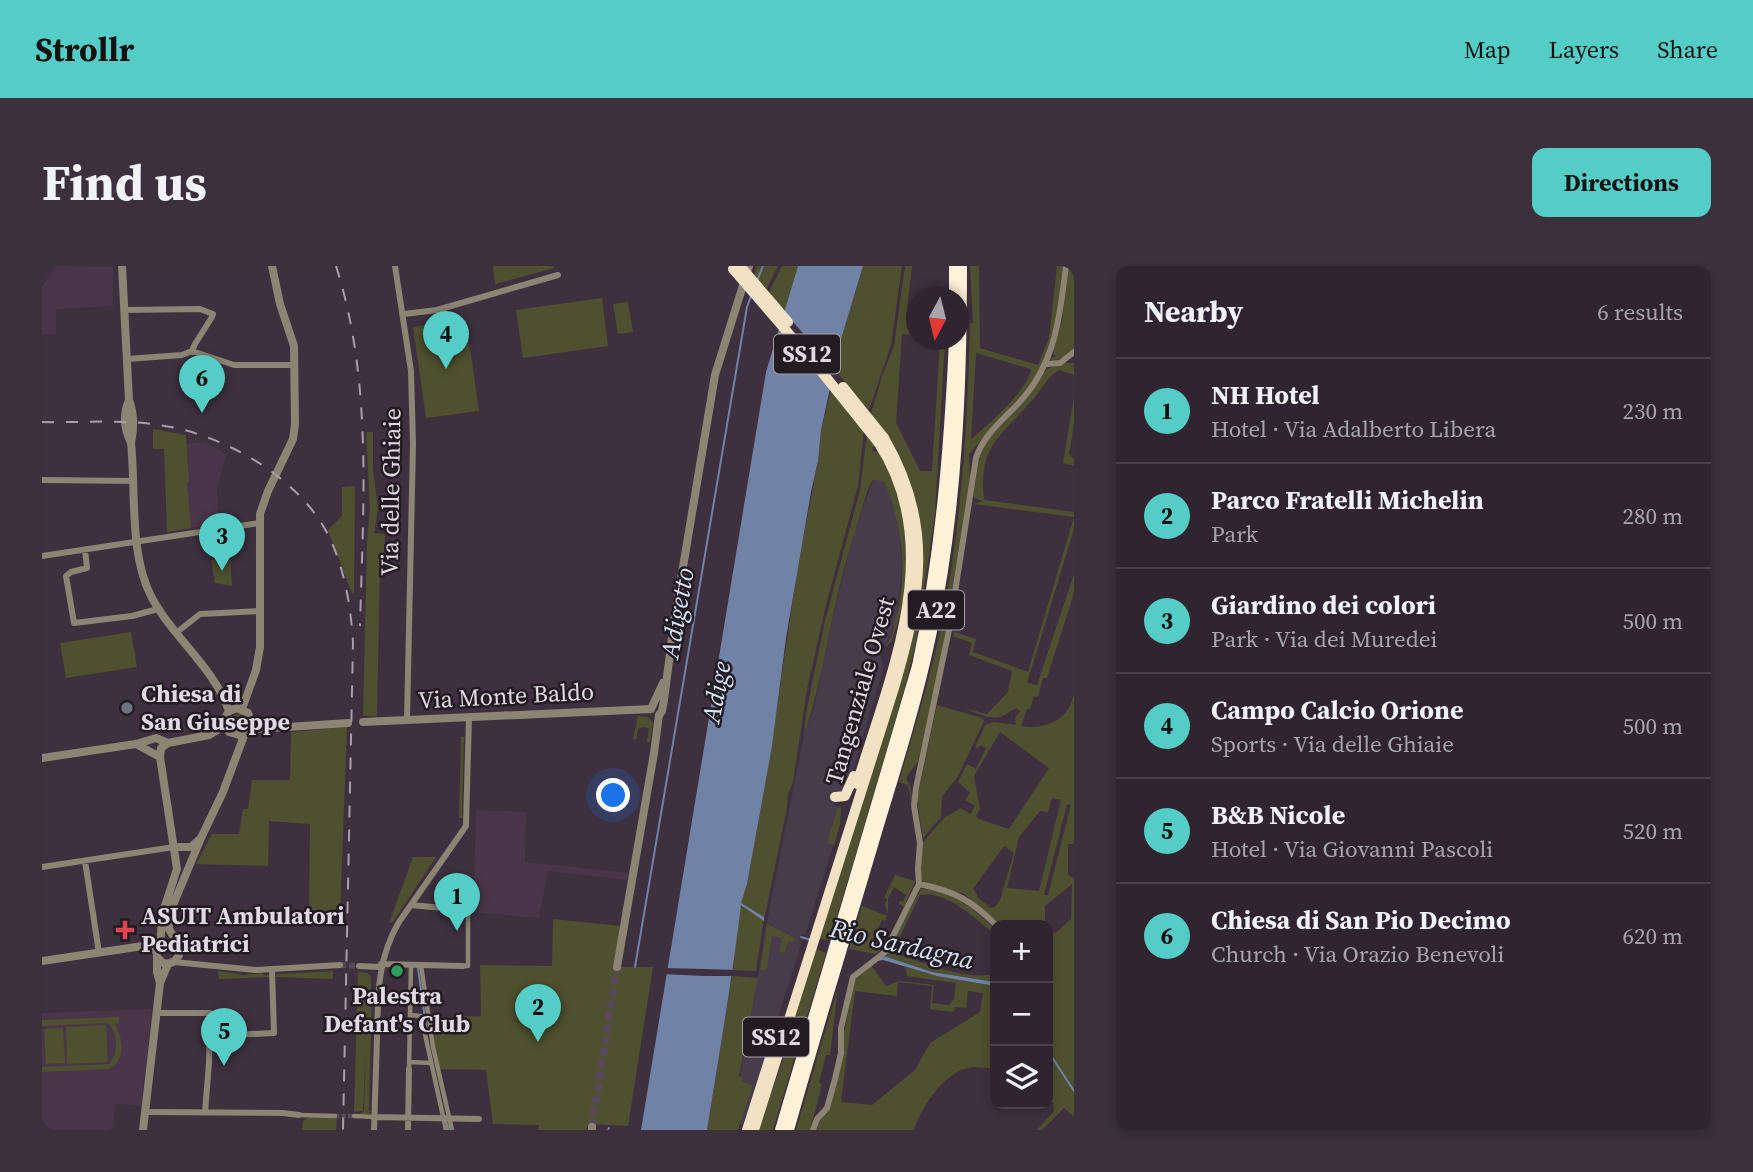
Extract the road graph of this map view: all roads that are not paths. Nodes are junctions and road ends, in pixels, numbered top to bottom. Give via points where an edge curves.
1 (122, 266) edge
2 (272, 266) edge
3 (395, 266) edge
4 (749, 266) edge
5 (954, 266) edge
6 (962, 266) edge
7 (1066, 266) edge
8 (734, 267) edge
9 (558, 275) dead end
10 (954, 287) edge
11 (124, 310) junction
12 (404, 314) junction
13 (953, 350) edge
14 (192, 351) junction
15 (1074, 352) edge
16 (127, 359) junction
17 (1046, 364) junction
18 (295, 365) junction
19 (881, 440) junction
20 (42, 480) edge
21 (134, 481) junction
22 (259, 523) junction
23 (137, 541) junction
24 (85, 550) junction
25 (42, 556) edge
26 (158, 609) junction
27 (261, 611) junction
28 (176, 633) junction
29 (242, 709) junction
30 (656, 709) junction
31 (229, 711) junction
32 (469, 717) junction
33 (251, 719) junction
34 (407, 720) junction
35 (225, 722) junction
36 (363, 722) dead end
37 (348, 723) dead end
38 (274, 728) junction
39 (245, 733) junction
40 (870, 741) junction
41 (168, 743) junction
42 (136, 744) junction
43 (160, 757) junction
44 (42, 758) edge
45 (835, 797) dead end
46 (201, 838) junction
47 (174, 847) junction
48 (85, 861) junction
49 (42, 867) edge
50 (919, 884) junction
51 (411, 905) junction
52 (464, 910) joint
53 (991, 920) edge
54 (811, 941) junction
55 (175, 942) junction
56 (839, 942) junction
57 (158, 951) junction
58 (180, 952) junction
59 (99, 953) junction
60 (836, 956) junction
61 (42, 961) edge
62 (171, 963) junction
63 (196, 965) junction
64 (340, 965) tunnel mouth
65 (411, 965) junction
66 (421, 965) junction
67 (359, 966) tunnel mouth
68 (381, 966) junction
69 (463, 966) joint
70 (617, 967) tunnel mouth
71 (272, 970) junction
72 (160, 983) junction
73 (157, 1013) junction
74 (410, 1015) junction
75 (210, 1036) junction
76 (409, 1066) junction
77 (432, 1066) junction
78 (146, 1112) junction
79 (205, 1112) junction
80 (299, 1115) joint
81 (335, 1116) tunnel mouth
82 (355, 1116) tunnel mouth
83 (375, 1117) junction
84 (408, 1118) junction
85 (446, 1118) junction
86 (479, 1119) dead end
87 (143, 1130) edge
88 (374, 1130) edge
89 (408, 1130) edge
90 (446, 1130) edge
91 (452, 1130) edge
92 (747, 1130) edge
93 (754, 1130) edge
94 (780, 1130) edge
95 (789, 1130) edge
96 (813, 1130) edge

1 - 11 street
2 - 18 street
3 - 12 street, Via delle Ghiaie
4 - 30 street via 715,375 666,676
5 - 10 highway
6 - 56 highway, A22 via 958,424 939,594 913,710
7 - 17 street via 1058,329
8 - 19 highway, Tangenziale Ovest / SS12, bridge
9 - 12 street via 437,310
11 - 14 street via 200,309 213,314
11 - 16 street
12 - 34 street, Via delle Ghiaie via 413,444
13 - 56 highway, A22 via 943,507 925,629
14 - 16 street
14 - 18 street via 246,366
15 - 17 street via 1060,363
16 - 21 street
17 - 50 street via 1023,399 986,438 976,458 947,641 916,788
18 - 22 street via 293,439 268,491
19 - 40 highway, Tangenziale Ovest / SS12 via 905,500 912,541 911,585 898,650
19 - 54 highway, Tangenziale Ovest / SS12 via 901,470 914,506 919,536 917,589 898,676
20 - 21 street
21 - 23 street
22 - 23 street
22 - 27 street
23 - 24 street
23 - 26 street via 144,580
24 - 25 street
24 - 26 street via 87,568 66,576 73,622
26 - 28 street
27 - 28 street via 200,614
27 - 29 street via 259,657
28 - 31 street
29 - 31 street
29 - 33 street
30 - 32 street, Via Monte Baldo
30 - 70 street via 654,753
31 - 35 street
32 - 34 street, Via Monte Baldo
32 - 51 street via 466,826
33 - 38 street
33 - 39 street
34 - 36 street, Via Monte Baldo
35 - 39 street via 232,734
35 - 41 street via 209,735
37 - 38 street
38 - 39 street
39 - 46 street
40 - 45 highway via 847,794
40 - 54 highway, Tangenziale Ovest / SS12
41 - 42 street via 156,738
41 - 43 street via 161,748
42 - 43 street
42 - 44 street
43 - 47 street
46 - 47 street via 191,846
46 - 55 street via 168,919
47 - 48 street
47 - 57 street via 176,876 163,912
48 - 49 street
48 - 59 street
50 - 53 street via 965,898
50 - 96 street via 885,951 852,982 827,1108
51 - 52 street
51 - 68 street via 390,937
52 - 69 street via 468,915 467,966
54 - 92 highway, Tangenziale Ovest / SS12
54 - 93 highway, Tangenziale Ovest / SS12
55 - 57 street via 168,940
55 - 58 street
56 - 60 highway, A22
57 - 59 street via 146,946
57 - 62 street via 163,963
57 - 72 street
58 - 62 street
58 - 63 street
59 - 61 street
60 - 94 highway, A22
60 - 95 highway, A22
62 - 63 street
62 - 72 street
63 - 71 street
64 - 71 street
65 - 66 street
65 - 68 street
65 - 74 street
66 - 69 street
66 - 77 street
67 - 68 street
68 - 83 street
71 - 75 street via 274,1033
72 - 73 street
73 - 75 street via 210,1013
73 - 78 street
74 - 76 street
74 - 77 street via 421,1016
75 - 79 street
76 - 77 street
76 - 84 street
77 - 85 street
78 - 79 street
78 - 87 street
79 - 80 street
80 - 81 street
82 - 83 street
83 - 84 street
83 - 88 street
84 - 85 street
84 - 89 street
85 - 86 street
85 - 90 street
85 - 91 street

